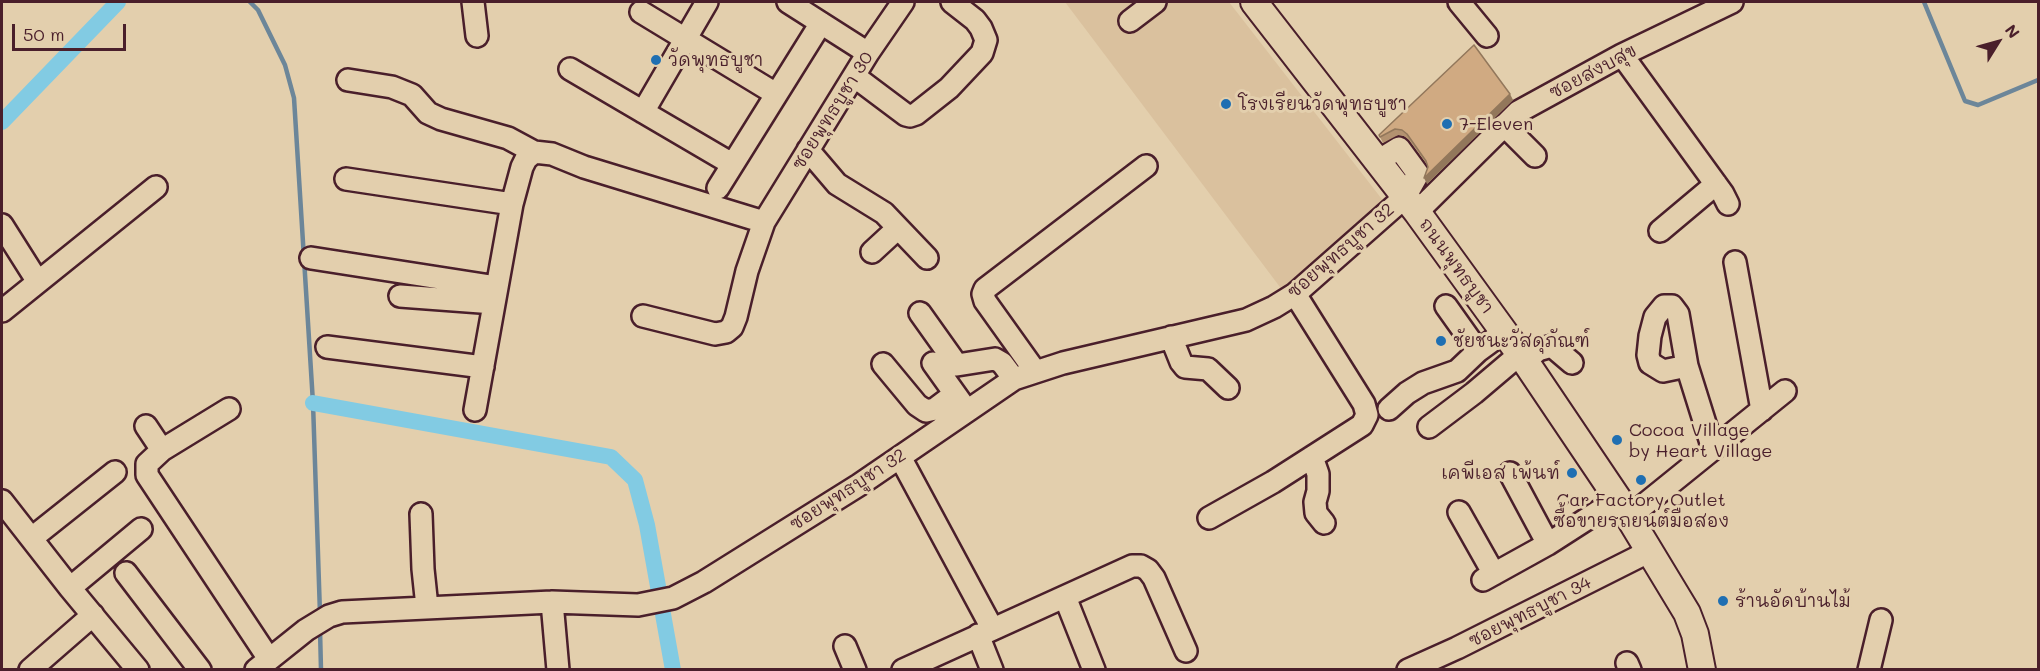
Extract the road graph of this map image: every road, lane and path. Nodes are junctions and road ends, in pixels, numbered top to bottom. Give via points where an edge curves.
1 (473, 2) edge
2 (707, 2) edge
3 (788, 2) edge
4 (903, 2) edge
5 (952, 2) edge
6 (1155, 2) edge
7 (1254, 2) edge
8 (1459, 2) edge
9 (1732, 2) edge
10 (641, 12) dead end
11 (1130, 21) dead end
12 (821, 22) junction
13 (477, 36) dead end
14 (1487, 36) dead end
15 (686, 39) junction
16 (868, 53) junction
17 (1622, 55) junction
18 (570, 69) dead end
19 (854, 76) junction
20 (348, 80) dead end
21 (776, 94) junction
22 (643, 111) junction
23 (1504, 125) junction
24 (808, 150) junction
25 (534, 152) junction
26 (1535, 156) dead end
27 (732, 164) junction
28 (1146, 166) dead end
29 (346, 179) dead end
30 (1716, 184) junction
31 (156, 187) dead end
32 (718, 188) dead end
33 (512, 204) junction
34 (1411, 204) junction
35 (1728, 204) dead end
36 (764, 222) junction
37 (2, 225) edge
38 (898, 228) junction
39 (1660, 231) dead end
40 (872, 252) dead end
41 (311, 258) dead end
42 (927, 258) dead end
43 (1735, 262) dead end
44 (38, 282) junction
45 (1295, 294) junction
46 (496, 295) junction
47 (400, 296) dead end
48 (1446, 306) dead end
49 (2, 310) edge
50 (920, 314) dead end
51 (643, 316) dead end
52 (1504, 332) junction
53 (1171, 338) junction
54 (327, 347) dead end
55 (1478, 351) junction
56 (1522, 358) junction
57 (933, 363) dead end
58 (1572, 363) dead end
59 (883, 364) dead end
60 (1688, 366) dead end
61 (483, 367) junction
62 (1035, 371) junction
63 (1014, 379) junction
64 (1228, 388) dead end
65 (1785, 392) dead end
66 (961, 402) junction
67 (229, 409) dead end
68 (1389, 409) dead end
69 (475, 410) dead end
70 (1762, 410) junction
71 (146, 426) dead end
72 (1428, 427) dead end
73 (1713, 448) junction
74 (162, 450) junction
75 (900, 457) junction
76 (1312, 457) junction
77 (115, 472) dead end
78 (1510, 473) dead end
79 (2, 501) edge
80 (1623, 508) junction
81 (1459, 512) dead end
82 (421, 514) dead end
83 (1209, 518) dead end
84 (1324, 523) dead end
85 (141, 530) dead end
86 (32, 538) junction
87 (1548, 543) junction
88 (1650, 551) junction
89 (126, 573) dead end
90 (70, 588) junction
91 (1065, 597) junction
92 (552, 602) junction
93 (427, 607) junction
94 (93, 615) junction
95 (1881, 620) dead end
96 (985, 632) junction
97 (845, 646) dead end
98 (1186, 651) dead end
99 (262, 664) edge
100 (30, 669) edge
101 (138, 669) edge
102 (200, 669) edge
103 (558, 669) edge
104 (855, 669) edge
105 (903, 669) edge
106 (992, 669) edge
107 (1094, 669) edge
108 (1408, 669) edge
109 (1702, 669) edge
110 (1869, 669) edge

1 - 13 street
2 - 15 street
3 - 12 street
4 - 16 street, ซอยพุทธบูชา 30
5 - 19 street via 981,28 986,40 982,53 949,88 916,114 906,115
6 - 11 street
7 - 34 main road, ถนนพุทธบูชา
8 - 14 street
9 - 17 street, ซอยสงบสุข
10 - 15 street
12 - 16 street
12 - 21 street
15 - 21 street
15 - 22 street
16 - 19 street, ซอยพุทธบูชา 30
17 - 23 street, ซอยสงบสุข via 1518,112
17 - 30 street
18 - 22 street
19 - 24 street, ซอยพุทธบูชา 30
20 - 25 street via 392,87 412,95 428,113 441,119 508,138
21 - 27 street
22 - 27 street
23 - 26 street
23 - 34 street, ซอยสงบสุข
24 - 36 street, ซอยพุทธบูชา 30
24 - 38 street via 837,184 884,213
25 - 33 street via 522,167
25 - 36 street via 552,154
27 - 32 street
28 - 62 street via 983,294
29 - 33 street
30 - 35 street
30 - 39 street
31 - 44 street
33 - 46 street
34 - 45 street, ซอยพุทธบูชา 32
34 - 52 main road, ถนนพุทธบูชา
36 - 51 street, ซอยพุทธบูชา 30 via 736,317 726,332 715,334
37 - 44 street
38 - 40 street
38 - 42 street
41 - 46 street
43 - 70 street
44 - 49 street
45 - 53 street, ซอยพุทธบูชา 32 via 1246,320
45 - 76 street via 1364,404 1367,415 1362,425
46 - 47 street
46 - 61 street
48 - 55 street
50 - 63 street via 957,365 995,358
52 - 55 street
52 - 56 main road, ถนนพุทธบูชา
53 - 62 street, ซอยพุทธบูชา 32
53 - 64 street via 1185,367 1208,369
54 - 61 street
55 - 68 street via 1456,372 1423,383
56 - 58 street via 1552,346
56 - 72 street
56 - 80 main road, ถนนพุทธบูชา
57 - 66 street
59 - 66 street via 926,411
60 - 73 street
61 - 69 street
62 - 63 street, ซอยพุทธบูชา 32
63 - 66 street, ซอยพุทธบูชา 32
65 - 70 street
66 - 75 street, ซอยพุทธบูชา 32
67 - 74 street
70 - 73 street
71 - 74 street
73 - 80 street
74 - 99 street via 147,464 147,475
75 - 92 street, ซอยพุทธบูชา 32 via 704,582 663,600 638,605
75 - 96 street
76 - 83 street
76 - 84 street via 1318,474 1316,513
77 - 86 street
78 - 87 street
79 - 86 street
80 - 87 street
80 - 88 main road, ถนนพุทธบูชา
81 - 87 street via 1488,577
82 - 93 street
85 - 90 street
86 - 90 street
88 - 108 street, ซอยพุทธบูชา 34
88 - 109 main road, ถนนพุทธบูชา via 1687,613
89 - 102 street
90 - 94 street
91 - 96 street
91 - 98 street via 1132,566 1141,566 1154,578
91 - 107 street
92 - 93 street, ซอยพุทธบูชา 32
92 - 103 street
93 - 99 street, ซอยพุทธบูชา 32 via 355,610 329,616
94 - 100 street
94 - 101 street
95 - 110 street
96 - 105 street
96 - 106 street
97 - 104 street

